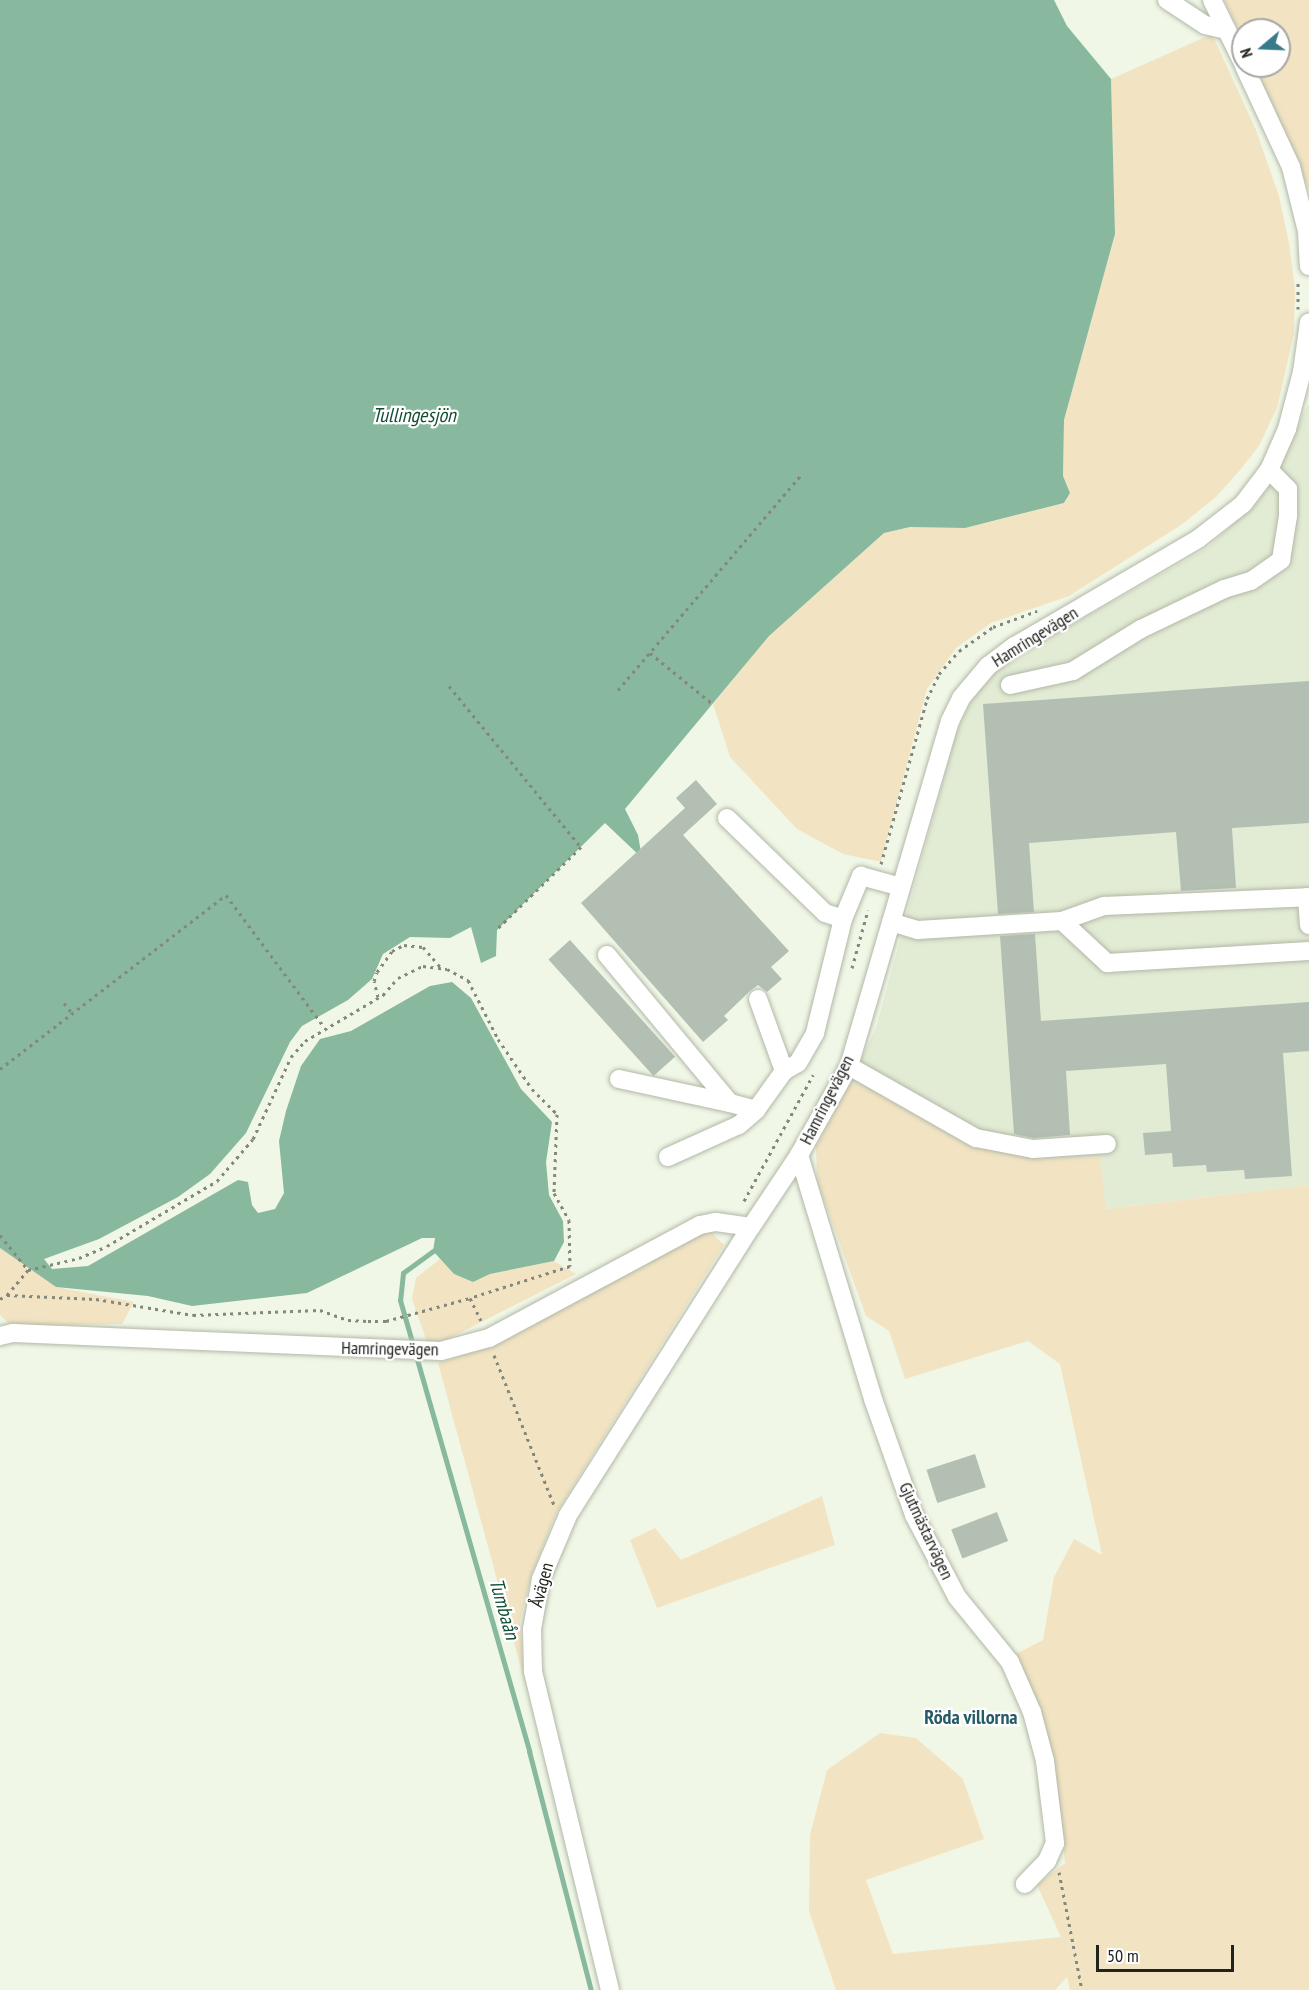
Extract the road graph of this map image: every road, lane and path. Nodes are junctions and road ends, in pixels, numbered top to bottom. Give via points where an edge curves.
1 (1167, 0) edge
2 (1212, 0) edge
3 (1226, 30) junction
4 (1231, 40) edge
5 (1250, 78) edge
6 (1303, 271) edge
7 (1303, 320) edge
8 (1269, 470) junction
9 (801, 475) dead end
10 (650, 653) junction
11 (449, 686) dead end
12 (1010, 686) dead end
13 (618, 690) dead end
14 (713, 704) dead end
15 (727, 818) dead end
16 (901, 887) junction
17 (843, 919) junction
18 (1062, 921) junction
19 (891, 922) junction
20 (1309, 925) edge
21 (496, 930) dead end
22 (1309, 951) edge
23 (607, 955) dead end
24 (441, 968) junction
25 (378, 997) junction
26 (758, 999) dead end
27 (64, 1003) dead end
28 (72, 1013) junction
29 (324, 1027) junction
30 (849, 1066) junction
31 (0, 1070) edge
32 (784, 1071) junction
33 (619, 1079) dead end
34 (730, 1103) junction
35 (756, 1110) junction
36 (1107, 1144) dead end
37 (799, 1155) junction
38 (668, 1157) dead end
39 (751, 1227) junction
40 (0, 1235) edge
41 (28, 1270) junction
42 (7, 1295) junction
43 (470, 1298) junction
44 (0, 1299) edge
45 (0, 1336) edge
46 (489, 1338) junction
47 (561, 1530) junction
48 (1047, 1861) junction
49 (1025, 1884) dead end
50 (610, 1990) edge
51 (1082, 1990) edge

1 - 3 street via 1205,25
2 - 3 street
3 - 4 street
5 - 6 street via 1291,167 1307,231
6 - 7 path
7 - 8 street, Hamringevägen via 1295,399
8 - 12 street via 1288,489 1281,560 1251,581 1224,589 1141,629 1073,671
8 - 16 street, Hamringevägen via 1243,504 1198,539 1015,646 988,666 961,698 950,721
9 - 10 path
10 - 13 path
10 - 14 path
11 - 21 path via 580,847
15 - 17 street via 825,913
16 - 17 street via 861,876
16 - 19 street, Hamringevägen
17 - 32 street via 815,1033 798,1062
18 - 19 street via 918,930
18 - 20 street via 1104,906 1307,897
18 - 22 street via 1107,963
19 - 30 street, Hamringevägen
23 - 34 street
24 - 25 path via 423,966 398,978
24 - 25 path via 423,947 404,945 392,951 377,972 374,981
24 - 43 path via 468,980 476,989 498,1039 532,1089 557,1113 554,1193 569,1220 570,1266
25 - 29 path
26 - 32 street
27 - 28 path
28 - 29 path via 226,895
28 - 31 path
29 - 41 path via 291,1058 253,1139 217,1181 106,1246 79,1258
30 - 36 street via 976,1138 1033,1149
30 - 37 street, Hamringevägen
32 - 35 street
33 - 34 street
34 - 35 street
35 - 38 street via 739,1125
37 - 39 street, Hamringevägen
37 - 48 street, Gjutmästarvägen via 873,1399 914,1515 957,1597 1010,1662 1032,1712 1045,1761 1055,1843
39 - 46 street, Hamringevägen via 716,1222 700,1225
39 - 47 street, Åvägen
40 - 41 path
41 - 42 path
42 - 43 path via 96,1299 194,1315 312,1310 348,1320 386,1320
42 - 44 path
43 - 46 path
45 - 46 street, Hamringevägen via 13,1333 441,1351
46 - 47 path via 498,1369 537,1456
47 - 50 street, Åvägen via 541,1579 532,1629 533,1671
48 - 49 street
48 - 51 path via 1062,1875

